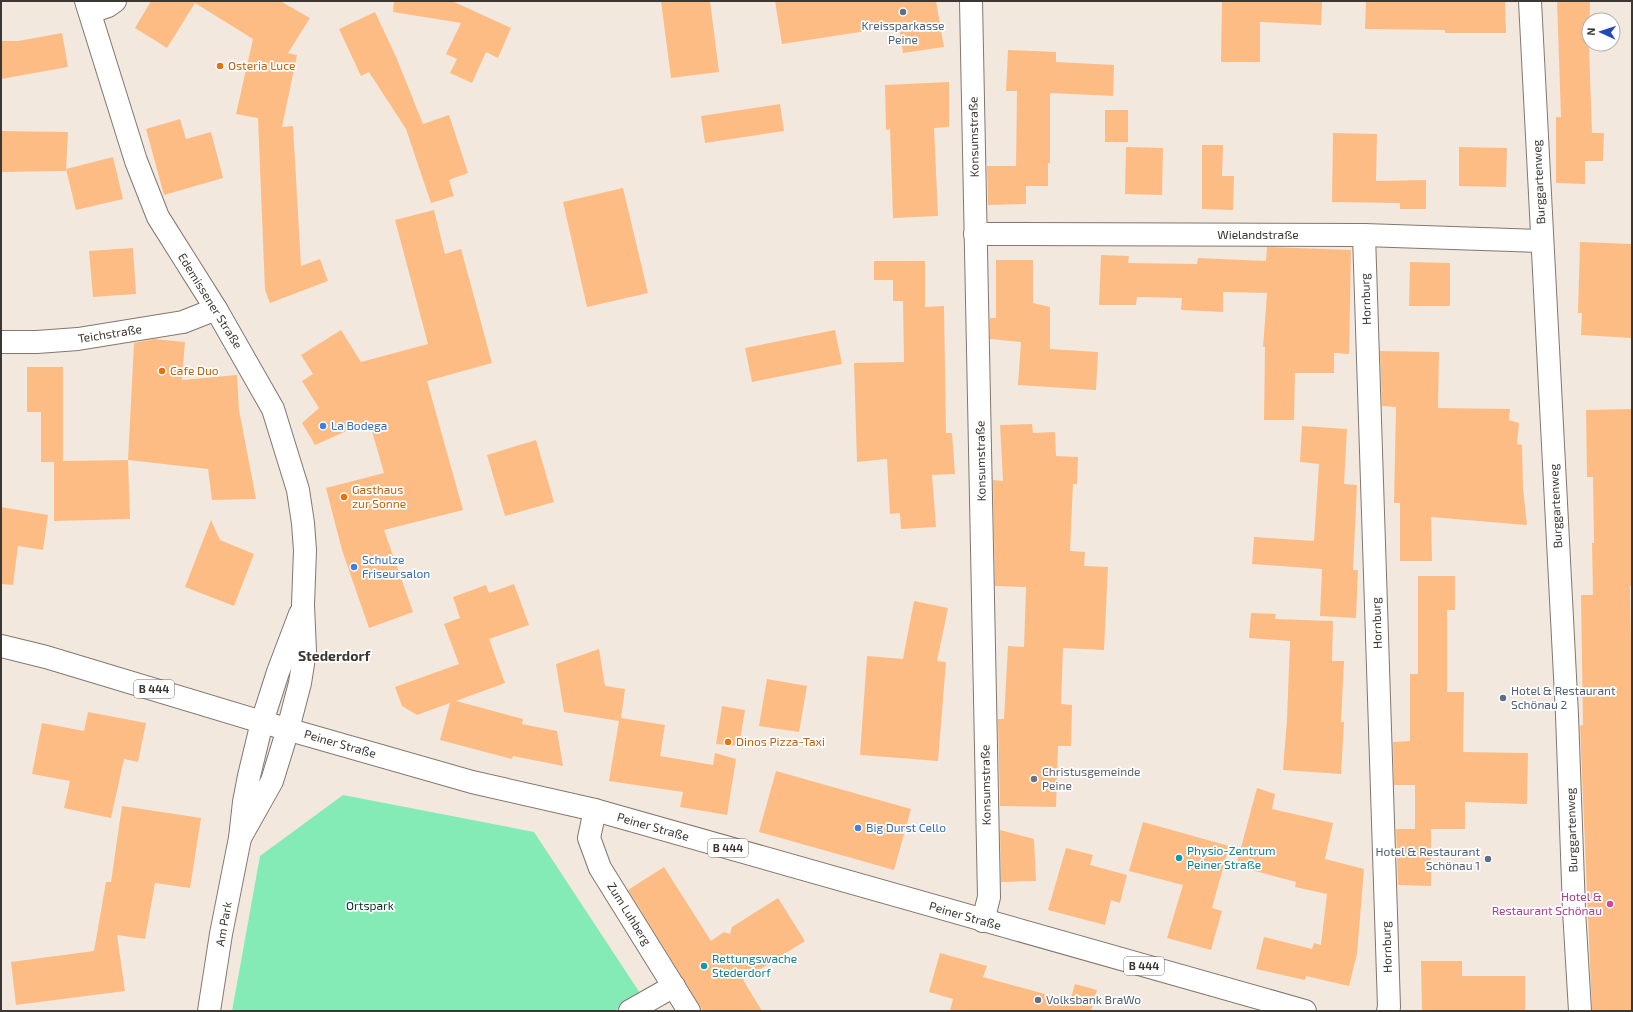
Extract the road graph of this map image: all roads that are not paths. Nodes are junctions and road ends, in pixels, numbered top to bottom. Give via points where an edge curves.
1 (115, 1) edge
2 (971, 1) edge
3 (1530, 1) edge
4 (88, 6) edge
5 (975, 234) junction
6 (1364, 235) junction
7 (1542, 241) junction
8 (216, 309) junction
9 (1, 342) edge
10 (303, 605) junction
11 (1, 646) edge
12 (262, 722) junction
13 (288, 729) junction
14 (595, 810) junction
15 (240, 838) junction
16 (983, 921) junction
17 (674, 986) junction
18 (209, 1011) edge
19 (630, 1011) edge
20 (689, 1011) edge
21 (1305, 1011) edge
22 (1388, 1011) edge
23 (1580, 1011) edge

1 - 4 street via 108,6
2 - 5 street, Konsumstraße
3 - 7 street, Burggartenweg
4 - 8 street, Edemissener Straße via 136,161 158,217
5 - 6 street, Wielandstraße
5 - 16 street, Konsumstraße via 988,897
6 - 7 street, Wielandstraße
6 - 22 street, Hornburg via 1390,1007
7 - 23 street, Burggartenweg
8 - 9 street, Teichstraße via 183,322 86,338
8 - 10 street, Edemissener Straße via 273,409 298,490 304,523
10 - 12 street, Edemissener Straße
10 - 13 street, Edemissener Straße via 305,651
11 - 12 street, Peiner Straße / B 444 via 46,657
12 - 13 street, Peiner Straße / B 444
12 - 15 street, Am Park via 244,802
13 - 14 street, Peiner Straße / B 444 via 472,782
13 - 15 street, Am Park via 272,781
14 - 16 street, Peiner Straße / B 444
14 - 17 street, Zum Luhberg via 589,838 600,868
15 - 18 street, Am Park
16 - 21 street, Peiner Straße / B 444
17 - 19 street
17 - 20 street, Zum Luhberg

